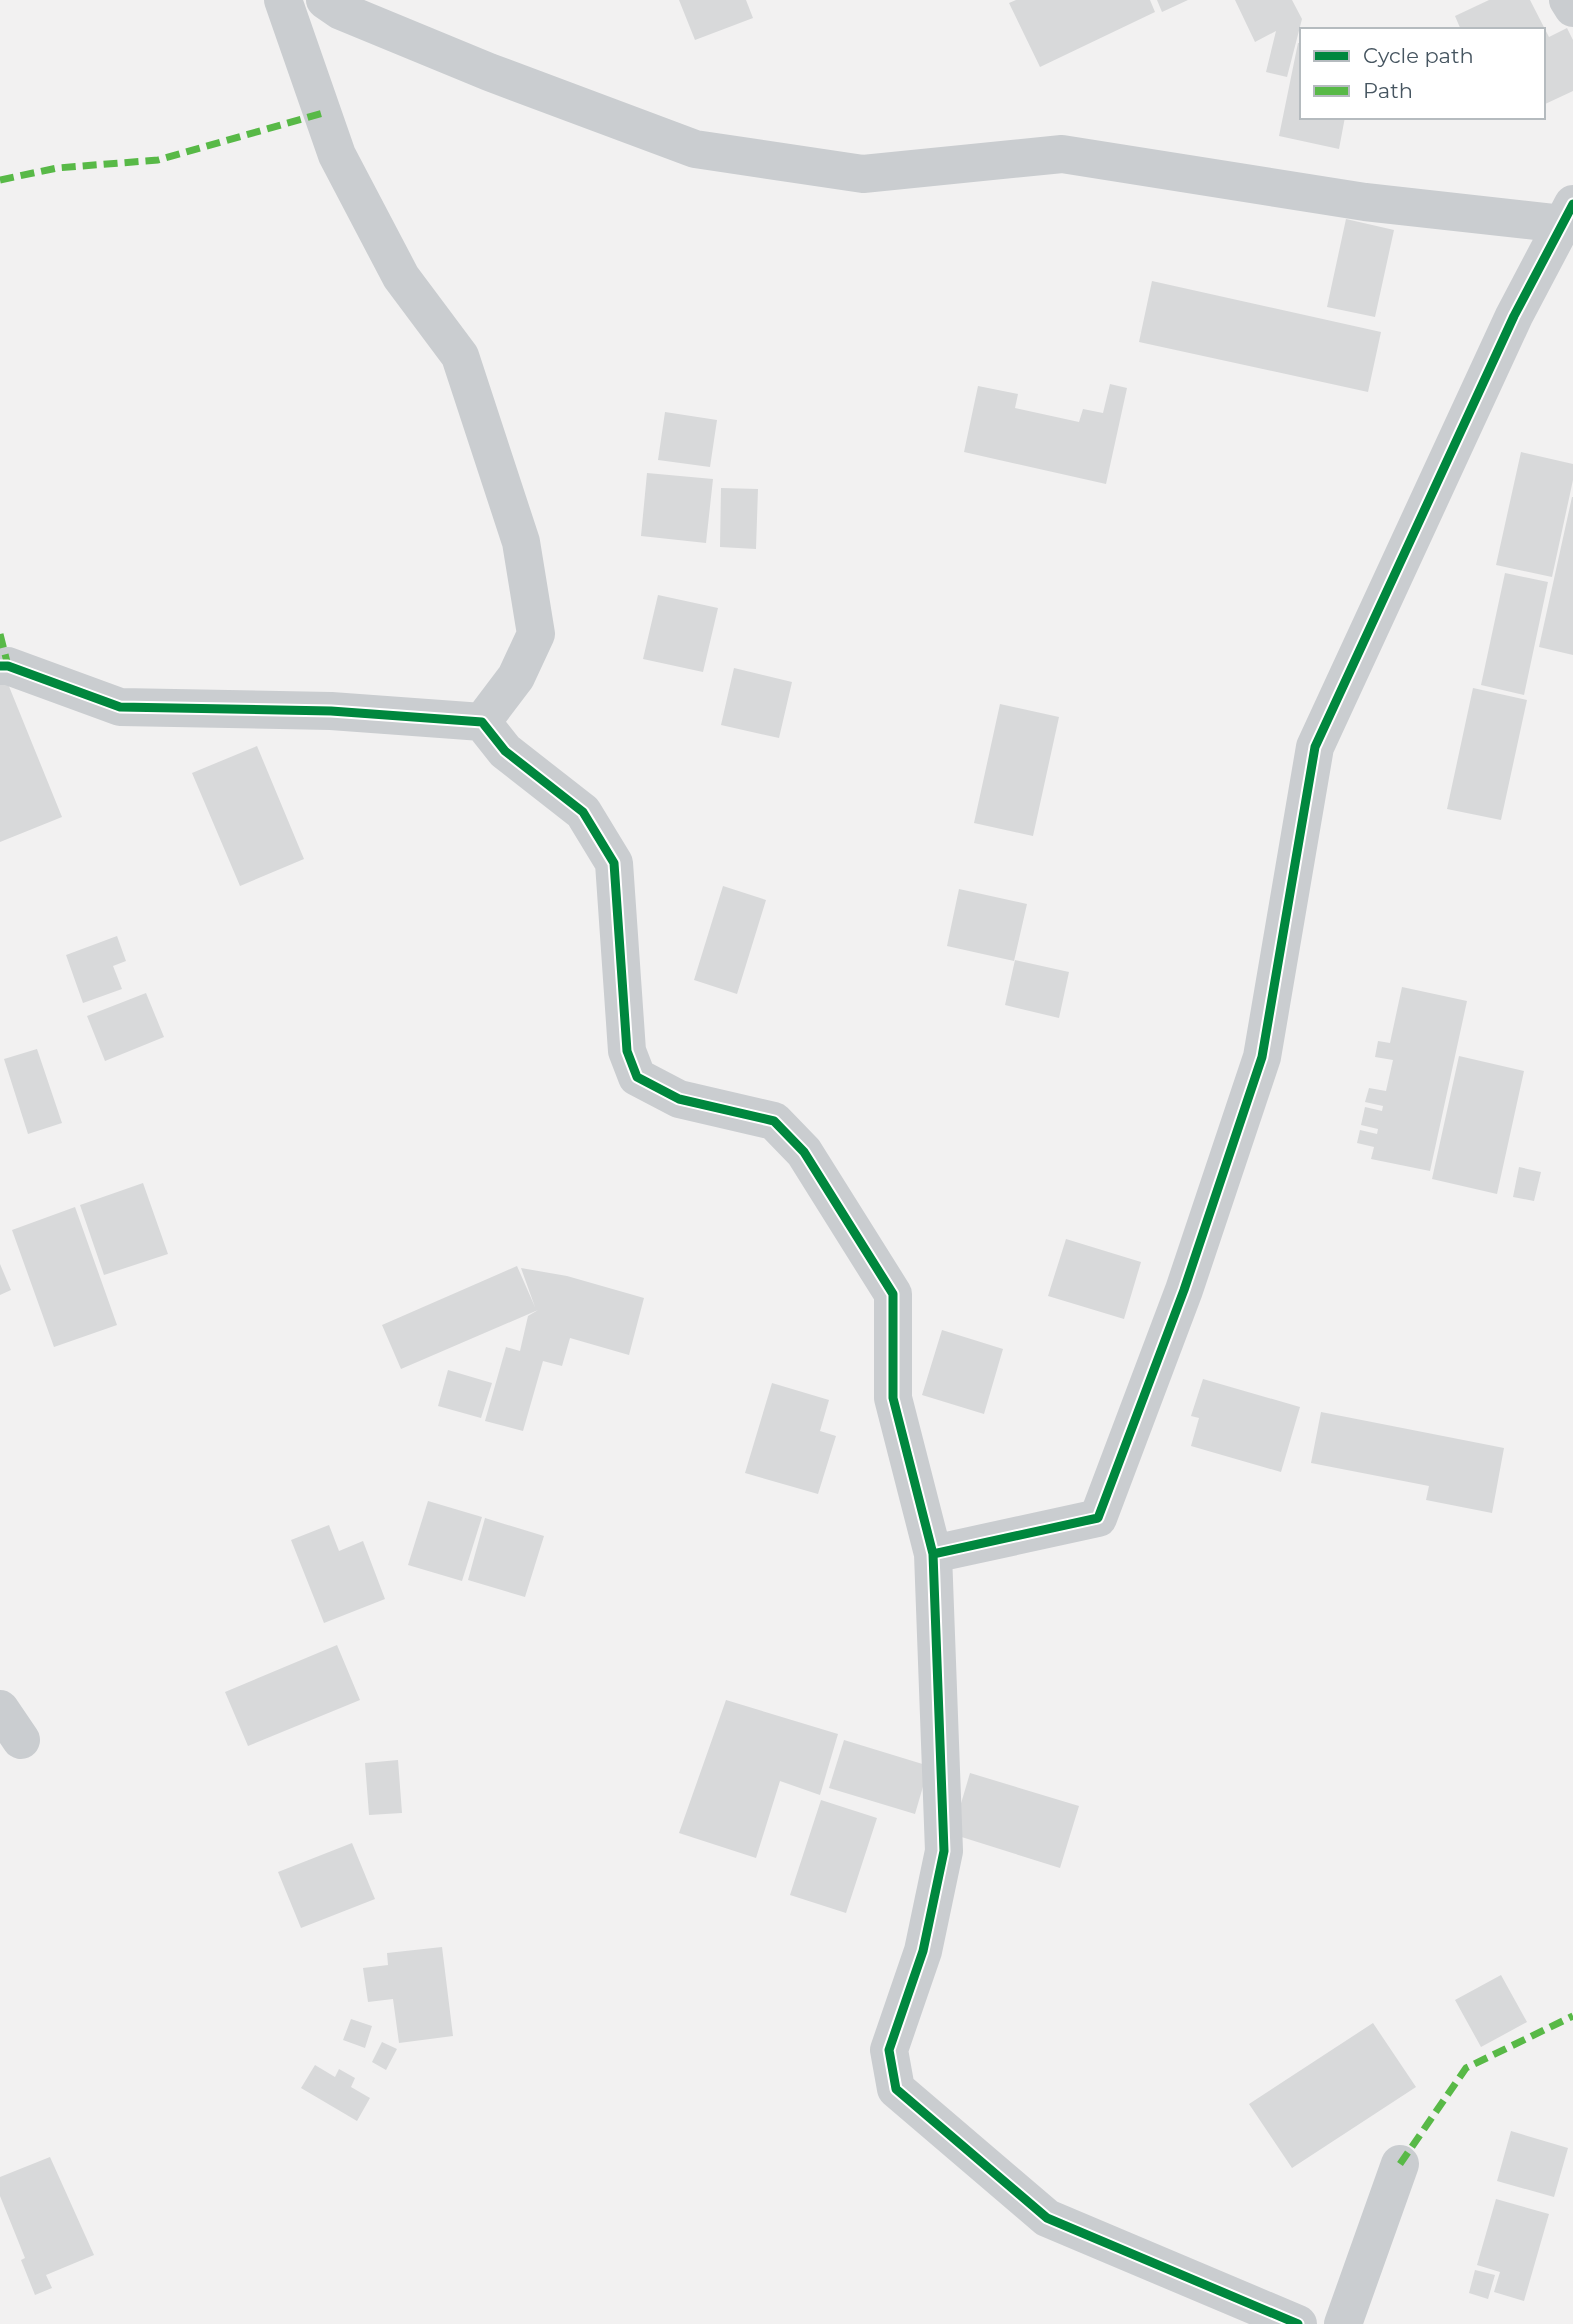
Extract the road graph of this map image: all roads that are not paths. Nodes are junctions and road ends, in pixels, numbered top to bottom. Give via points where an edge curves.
1 (283, 0) edge
2 (325, 0) edge
3 (1568, 0) edge
4 (1573, 8) edge
5 (1570, 217) edge
6 (0, 666) edge
7 (482, 722) junction
8 (933, 1554) junction
9 (0, 1709) edge
10 (22, 1740) dead end
11 (1400, 2164) dead end
12 (1298, 2324) edge
13 (1343, 2324) edge

1 - 7 street via 337,155 401,277 460,356 522,542 536,634 516,677
2 - 5 street via 341,11 489,72 695,149 863,174 1062,154 1365,202
3 - 4 street
5 - 8 street via 1514,316 1315,747 1262,1057 1184,1290 1098,1518
6 - 7 street via 120,707 331,711
7 - 8 street via 505,751 583,812 614,863 627,1051 636,1077 679,1099 774,1121 804,1152 893,1294 893,1398
8 - 12 street via 944,1851 923,1951 889,2050 896,2089 1047,2218
9 - 10 street
11 - 13 street

